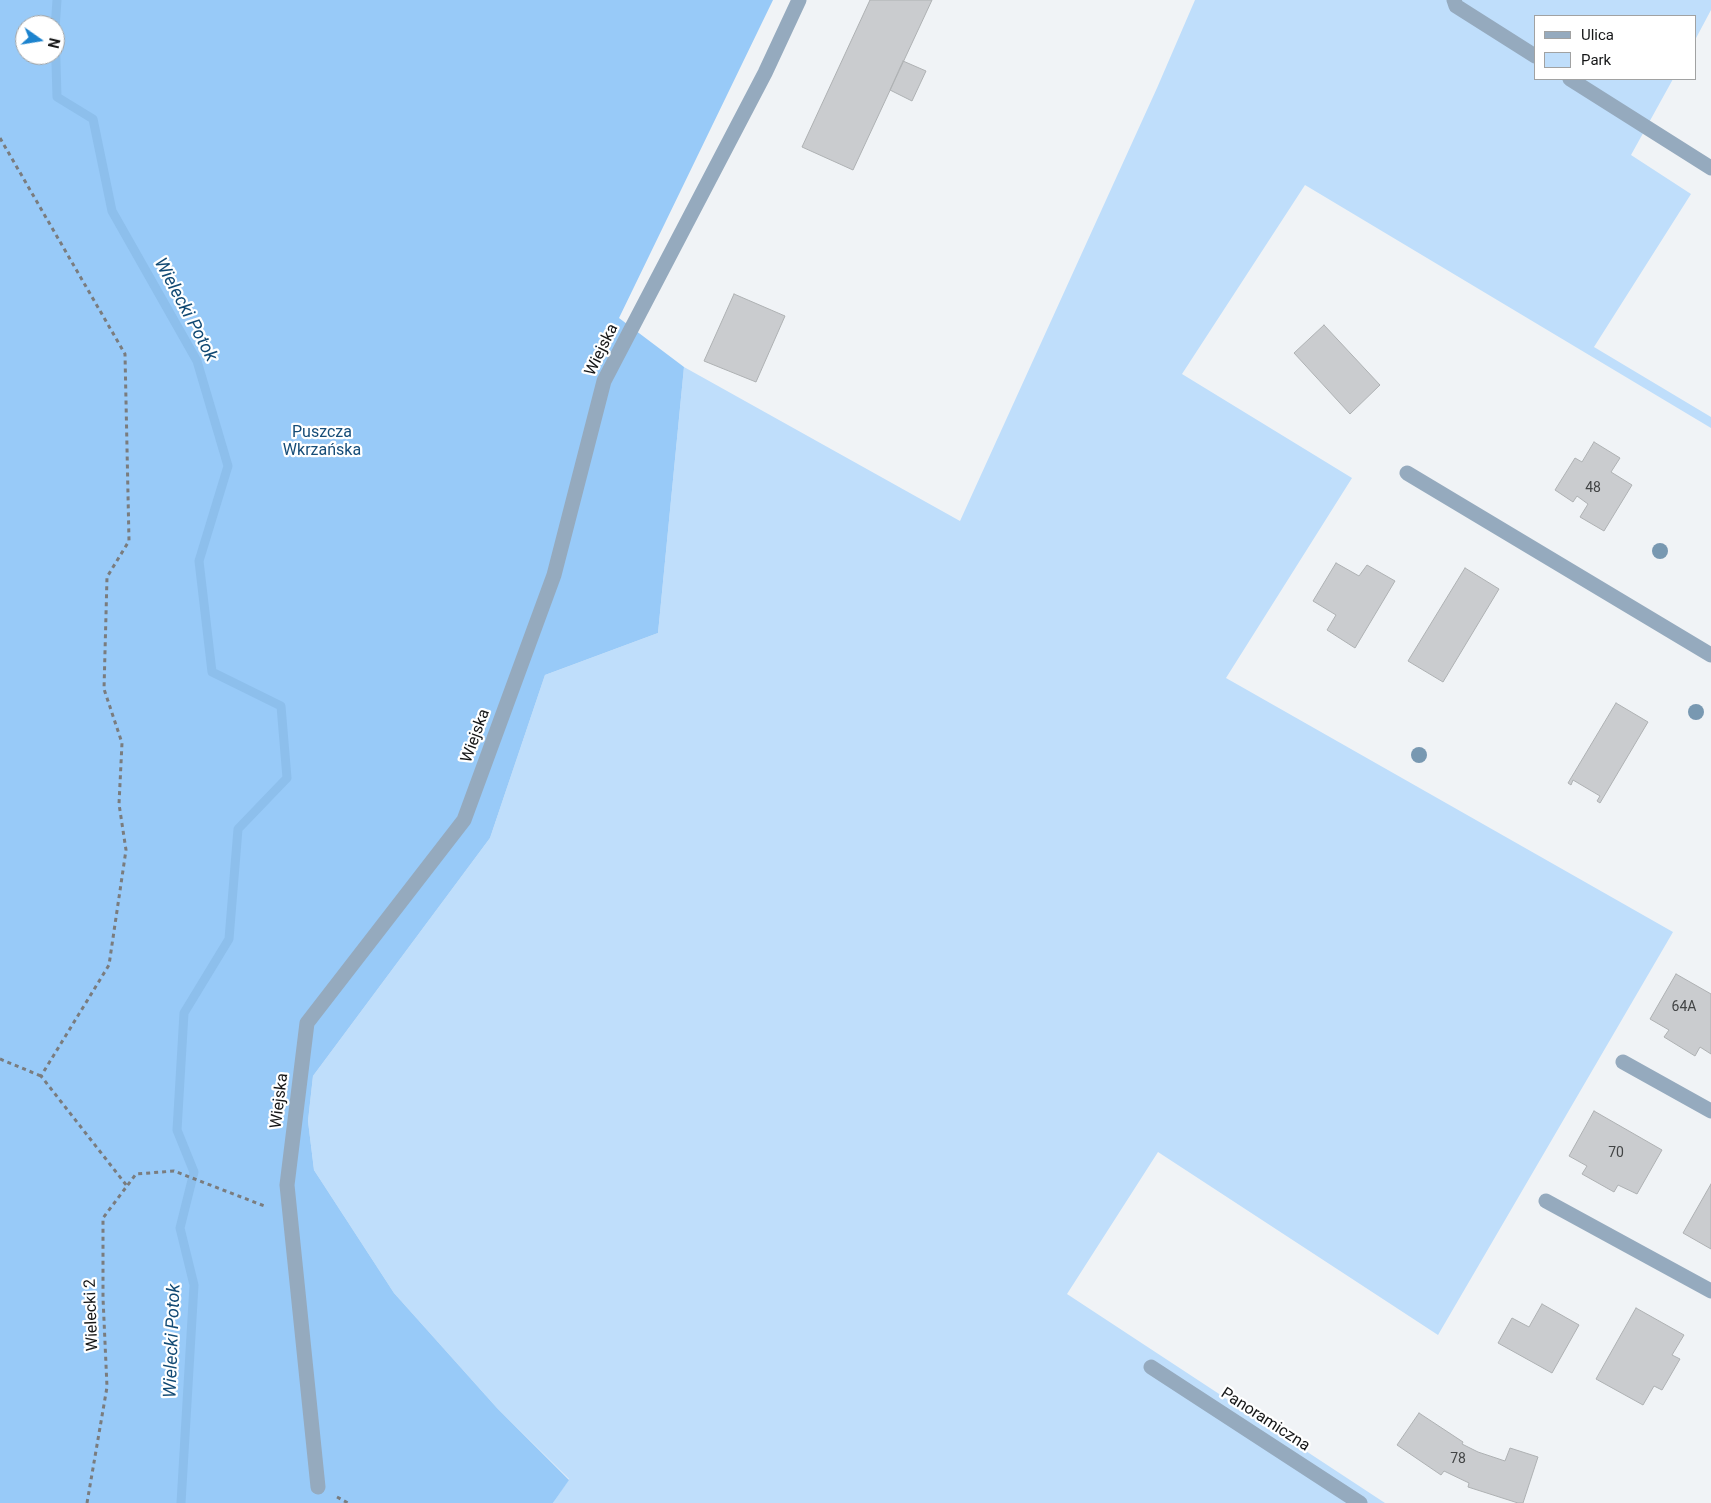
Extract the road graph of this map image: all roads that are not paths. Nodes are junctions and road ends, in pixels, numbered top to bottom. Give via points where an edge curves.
1 (799, 0) edge
2 (1454, 0) edge
3 (1534, 55) edge
4 (1572, 80) edge
5 (1711, 168) edge
6 (1407, 474) dead end
7 (1711, 655) edge
8 (1623, 1062) dead end
9 (1711, 1111) edge
10 (1546, 1201) dead end
11 (1711, 1291) edge
12 (1151, 1367) dead end
13 (318, 1487) dead end
14 (1360, 1503) edge

1 - 13 street, Wiejska via 765,73 604,381 554,575 464,820 307,1023 288,1186
2 - 3 street via 1456,6
4 - 5 street
6 - 7 street
8 - 9 street
10 - 11 street
12 - 14 street, Panoramiczna

